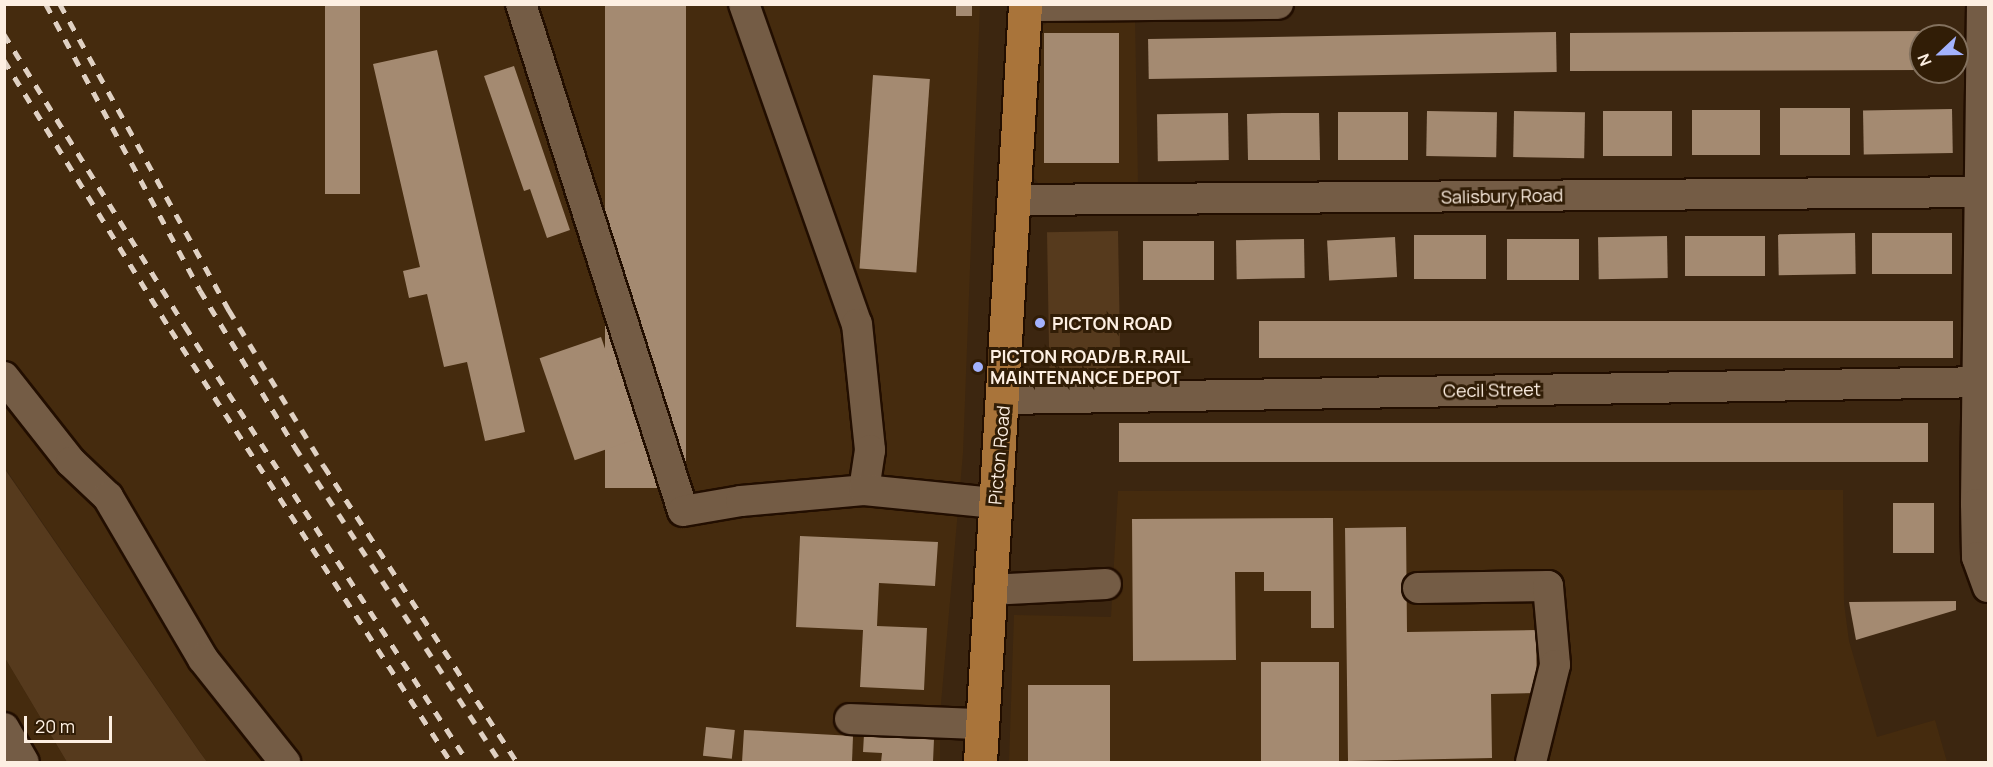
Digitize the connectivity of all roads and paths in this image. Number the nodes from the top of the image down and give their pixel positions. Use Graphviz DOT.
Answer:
graph roads {
  1 [pos="521,4"];
  2 [pos="744,4"];
  3 [pos="1278,4"];
  4 [pos="1982,4"];
  5 [pos="1025,5"];
  6 [pos="1985,192"];
  7 [pos="1016,200"];
  8 [pos="4,377"];
  9 [pos="1984,382"];
  10 [pos="1004,399"];
  11 [pos="864,490"];
  12 [pos="995,503"];
  13 [pos="1107,584"];
  14 [pos="1989,587"];
  15 [pos="1418,588"];
  16 [pos="989,590"];
  17 [pos="850,719"];
  18 [pos="982,724"];
  19 [pos="4,728"];
  20 [pos="24,762"];
  21 [pos="285,762"];
  22 [pos="980,762"];
  23 [pos="1531,762"];
  1 -- 11 [label="street"];
  2 -- 11 [label="street"];
  3 -- 5 [label="street"];
  4 -- 6 [label="street"];
  5 -- 7 [label="main road, Picton Road"];
  6 -- 7 [label="street, Salisbury Road"];
  6 -- 9 [label="street"];
  7 -- 10 [label="main road, Picton Road"];
  8 -- 21 [label="street"];
  9 -- 10 [label="street, Cecil Street"];
  9 -- 14 [label="street"];
  10 -- 12 [label="main road, Picton Road"];
  11 -- 12 [label="street"];
  12 -- 16 [label="main road, Picton Road"];
  13 -- 16 [label="street"];
  15 -- 23 [label="street"];
  16 -- 18 [label="main road, Picton Road"];
  17 -- 18 [label="street"];
  18 -- 22 [label="main road, Picton Road"];
  19 -- 20 [label="street"];
}
